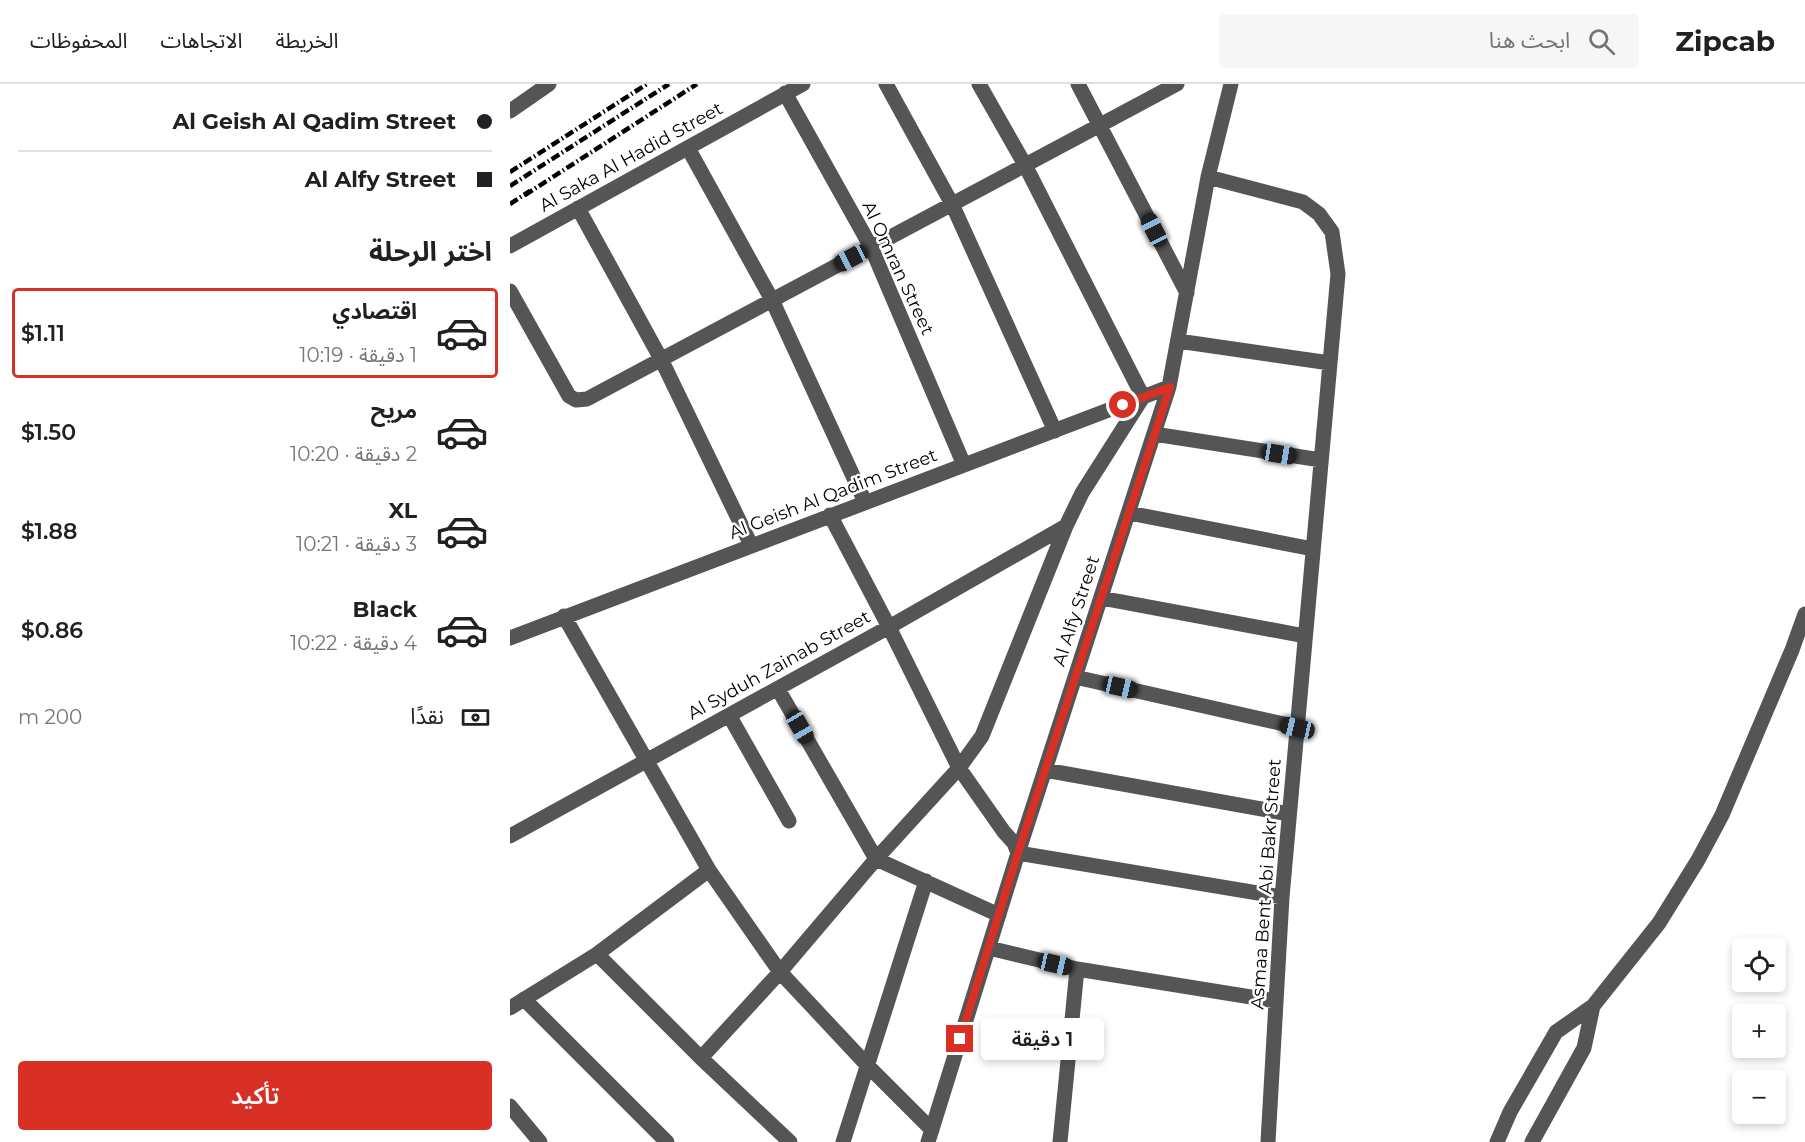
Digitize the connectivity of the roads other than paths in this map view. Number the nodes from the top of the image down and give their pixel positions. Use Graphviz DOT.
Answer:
graph roads {
  1 [pos="549,84"];
  2 [pos="803,84"];
  3 [pos="886,84"];
  4 [pos="979,84"];
  5 [pos="1078,84"];
  6 [pos="1231,84"];
  7 [pos="1171,85"];
  8 [pos="785,93"];
  9 [pos="510,111"];
  10 [pos="1100,124"];
  11 [pos="688,148"];
  12 [pos="1025,165"];
  13 [pos="1208,177"];
  14 [pos="952,204"];
  15 [pos="578,208"];
  16 [pos="510,246"];
  17 [pos="871,247"];
  18 [pos="510,291"];
  19 [pos="1187,293"];
  20 [pos="772,300"];
  21 [pos="1178,341"];
  22 [pos="661,359"];
  23 [pos="1330,363"];
  24 [pos="1170,387"];
  25 [pos="1143,398"];
  26 [pos="1055,431"];
  27 [pos="1154,434"];
  28 [pos="1321,460"];
  29 [pos="964,465"];
  30 [pos="865,502"];
  31 [pos="1129,513"];
  32 [pos="830,515"];
  33 [pos="1066,526"];
  34 [pos="751,546"];
  35 [pos="1313,549"];
  36 [pos="1101,598"];
  37 [pos="1805,614"];
  38 [pos="564,616"];
  39 [pos="889,627"];
  40 [pos="1305,636"];
  41 [pos="510,638"];
  42 [pos="1075,677"];
  43 [pos="778,689"];
  44 [pos="729,715"];
  45 [pos="1297,728"];
  46 [pos="647,760"];
  47 [pos="958,768"];
  48 [pos="1045,770"];
  49 [pos="1289,814"];
  50 [pos="789,821"];
  51 [pos="510,836"];
  52 [pos="1018,853"];
  53 [pos="876,859"];
  54 [pos="709,870"];
  55 [pos="926,881"];
  56 [pos="1282,897"];
  57 [pos="999,915"];
  58 [pos="988,948"];
  59 [pos="597,954"];
  60 [pos="1077,969"];
  61 [pos="780,972"];
  62 [pos="524,999"];
  63 [pos="1276,1001"];
  64 [pos="1593,1006"];
  65 [pos="510,1008"];
  66 [pos="701,1058"];
  67 [pos="868,1066"];
  68 [pos="510,1106"];
  69 [pos="930,1136"];
  70 [pos="540,1142"];
  71 [pos="667,1142"];
  72 [pos="789,1142"];
  73 [pos="843,1142"];
  74 [pos="1060,1142"];
  75 [pos="1268,1142"];
  76 [pos="1497,1142"];
  77 [pos="1532,1142"];
  1 -- 9 [label="street"];
  2 -- 8 [label="street, Al Saka Al Hadid Street"];
  3 -- 14 [label="street"];
  4 -- 12 [label="street"];
  5 -- 10 [label="street"];
  6 -- 13 [label="street, Al Alfy Street"];
  7 -- 10 [label="street"];
  8 -- 11 [label="street, Al Saka Al Hadid Street"];
  8 -- 17 [label="street, Al Omran Street"];
  10 -- 12 [label="street"];
  10 -- 19 [label="street"];
  11 -- 15 [label="street, Al Saka Al Hadid Street"];
  11 -- 20 [label="street"];
  12 -- 14 [label="street"];
  12 -- 25 [label="street"];
  13 -- 19 [label="street, Al Alfy Street"];
  13 -- 23 [label="street, Asmaa Bent Abi Bakr Street"];
  14 -- 17 [label="street"];
  14 -- 26 [label="street"];
  15 -- 16 [label="street, Al Saka Al Hadid Street"];
  15 -- 22 [label="street"];
  17 -- 20 [label="street"];
  17 -- 29 [label="street, Al Omran Street"];
  18 -- 22 [label="street"];
  19 -- 21 [label="street, Al Alfy Street"];
  20 -- 22 [label="street"];
  20 -- 30 [label="street"];
  21 -- 23 [label="street"];
  21 -- 24 [label="street, Al Alfy Street"];
  22 -- 34 [label="street"];
  23 -- 28 [label="street, Asmaa Bent Abi Bakr Street"];
  24 -- 25 [label="street, Al Geish Al Qadim Street"];
  24 -- 27 [label="street, Al Alfy Street"];
  25 -- 26 [label="street, Al Geish Al Qadim Street"];
  25 -- 33 [label="street"];
  26 -- 29 [label="street, Al Geish Al Qadim Street"];
  27 -- 28 [label="street"];
  27 -- 31 [label="street, Al Alfy Street"];
  28 -- 35 [label="street, Asmaa Bent Abi Bakr Street"];
  29 -- 30 [label="street, Al Geish Al Qadim Street"];
  30 -- 32 [label="street, Al Geish Al Qadim Street"];
  31 -- 35 [label="street"];
  31 -- 36 [label="street, Al Alfy Street"];
  32 -- 34 [label="street, Al Geish Al Qadim Street"];
  32 -- 39 [label="street"];
  33 -- 39 [label="street, Al Syduh Zainab Street"];
  33 -- 47 [label="street"];
  34 -- 38 [label="street, Al Geish Al Qadim Street"];
  35 -- 40 [label="street, Asmaa Bent Abi Bakr Street"];
  36 -- 40 [label="street"];
  36 -- 42 [label="street, Al Alfy Street"];
  37 -- 64 [label="street"];
  38 -- 41 [label="street, Al Geish Al Qadim Street"];
  38 -- 46 [label="street"];
  39 -- 43 [label="street, Al Syduh Zainab Street"];
  39 -- 47 [label="street"];
  40 -- 45 [label="street, Asmaa Bent Abi Bakr Street"];
  42 -- 45 [label="street"];
  42 -- 48 [label="street, Al Alfy Street"];
  43 -- 44 [label="street, Al Syduh Zainab Street"];
  43 -- 53 [label="street"];
  44 -- 46 [label="street, Al Syduh Zainab Street"];
  44 -- 50 [label="street"];
  45 -- 49 [label="street, Asmaa Bent Abi Bakr Street"];
  46 -- 51 [label="street, Al Syduh Zainab Street"];
  46 -- 54 [label="street"];
  47 -- 52 [label="street"];
  47 -- 53 [label="street"];
  48 -- 49 [label="street"];
  48 -- 52 [label="street, Al Alfy Street"];
  49 -- 56 [label="street, Asmaa Bent Abi Bakr Street"];
  52 -- 56 [label="street"];
  52 -- 57 [label="street, Al Alfy Street"];
  53 -- 55 [label="street"];
  53 -- 61 [label="street"];
  54 -- 59 [label="street"];
  54 -- 61 [label="street"];
  55 -- 57 [label="street"];
  55 -- 67 [label="street"];
  56 -- 63 [label="street, Asmaa Bent Abi Bakr Street"];
  57 -- 58 [label="street, Al Alfy Street"];
  58 -- 60 [label="street"];
  58 -- 69 [label="street, Al Alfy Street"];
  59 -- 62 [label="street"];
  59 -- 66 [label="street"];
  60 -- 63 [label="street"];
  60 -- 74 [label="street"];
  61 -- 66 [label="street"];
  61 -- 67 [label="street"];
  62 -- 65 [label="street"];
  62 -- 71 [label="street"];
  63 -- 75 [label="street, Asmaa Bent Abi Bakr Street"];
  64 -- 76 [label="street"];
  64 -- 77 [label="street"];
  66 -- 72 [label="street"];
  67 -- 69 [label="street"];
  67 -- 73 [label="street"];
  68 -- 70 [label="street"];
}
